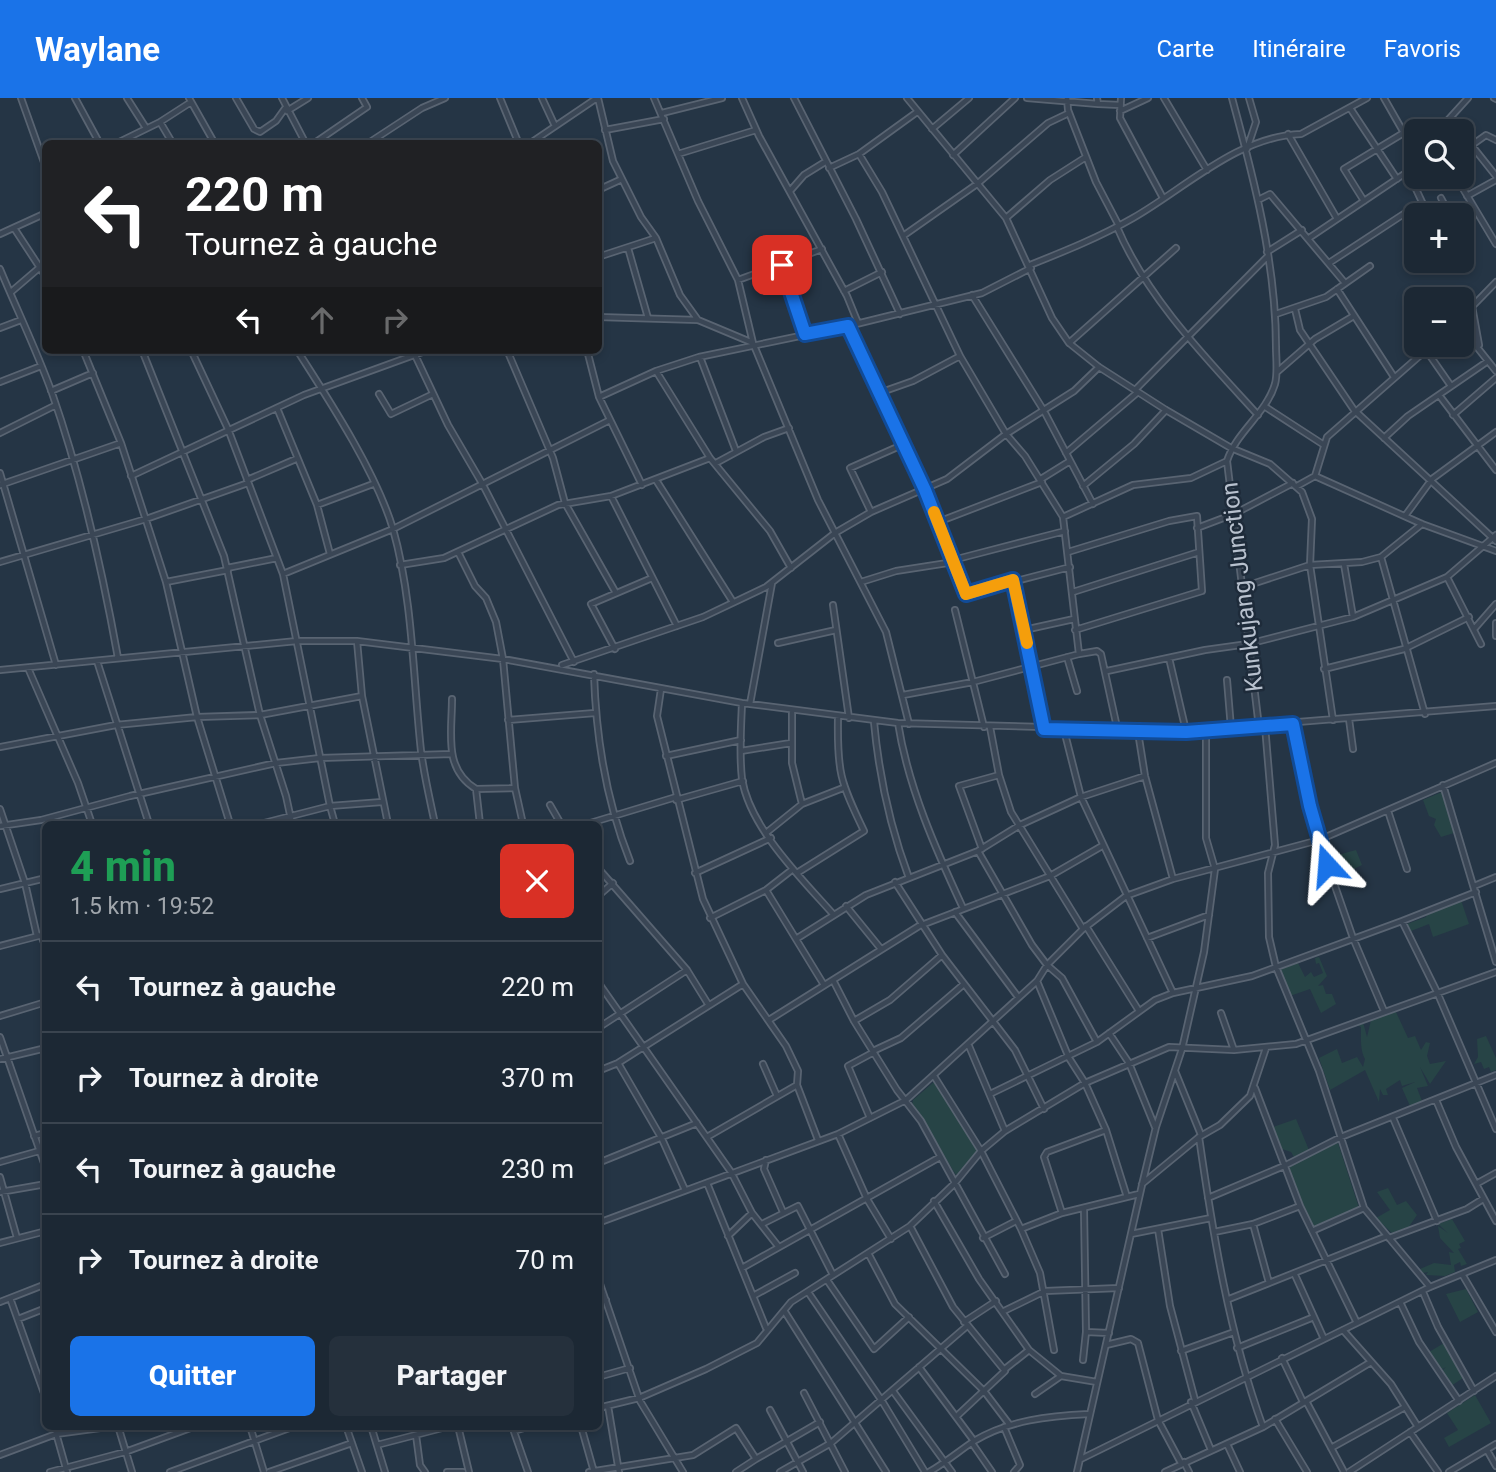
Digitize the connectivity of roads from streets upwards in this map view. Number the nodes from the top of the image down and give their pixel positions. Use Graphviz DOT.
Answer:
graph roads {
  1 [pos="20,98"];
  2 [pos="75,98"];
  3 [pos="127,98"];
  4 [pos="236,98"];
  5 [pos="282,98"];
  6 [pos="308,98"];
  7 [pos="362,98"];
  8 [pos="445,98"];
  9 [pos="500,98"];
  10 [pos="542,98"];
  11 [pos="597,98"];
  12 [pos="654,98"];
  13 [pos="722,98"];
  14 [pos="742,98"];
  15 [pos="794,98"];
  16 [pos="907,98"];
  17 [pos="969,98"];
  18 [pos="1015,98"];
  19 [pos="1027,98"];
  20 [pos="1121,98"];
  21 [pos="1148,98"];
  22 [pos="1164,98"];
  23 [pos="1232,98"];
  24 [pos="1250,98"];
  25 [pos="1367,98"];
  26 [pos="1384,98"];
  27 [pos="1468,98"];
  28 [pos="190,100"];
  29 [pos="705,100"];
  30 [pos="1043,100"];
  31 [pos="1067,100"];
  32 [pos="1098,101"];
  33 [pos="1120,108"];
  34 [pos="1350,108"];
  35 [pos="286,109"];
  36 [pos="1068,112"];
  37 [pos="662,113"];
  38 [pos="916,113"];
  39 [pos="664,119"];
  40 [pos="1450,119"];
  41 [pos="160,122"];
  42 [pos="555,126"];
  43 [pos="146,128"];
  44 [pos="932,129"];
  45 [pos="605,130"];
  46 [pos="756,130"];
  47 [pos="1404,133"];
  48 [pos="1288,134"];
  49 [pos="1301,134"];
  50 [pos="98,140"];
  51 [pos="123,140"];
  52 [pos="171,140"];
  53 [pos="212,140"];
  54 [pos="304,140"];
  55 [pos="319,140"];
  56 [pos="373,140"];
  57 [pos="517,140"];
  58 [pos="535,140"];
  59 [pos="1496,140"];
  60 [pos="1293,142"];
  61 [pos="1474,144"];
  62 [pos="1474,148"];
  63 [pos="1376,149"];
  64 [pos="1246,150"];
  65 [pos="678,154"];
  66 [pos="859,154"];
  67 [pos="953,155"];
  68 [pos="42,157"];
  69 [pos="1086,157"];
  70 [pos="825,162"];
  71 [pos="829,168"];
  72 [pos="1207,170"];
  73 [pos="1404,175"];
  74 [pos="1496,178"];
  75 [pos="622,179"];
  76 [pos="1397,179"];
  77 [pos="977,184"];
  78 [pos="602,188"];
  79 [pos="1416,189"];
  80 [pos="1463,189"];
  81 [pos="790,191"];
  82 [pos="1467,196"];
  83 [pos="1163,198"];
  84 [pos="1441,198"];
  85 [pos="1258,200"];
  86 [pos="1364,201"];
  87 [pos="1422,202"];
  88 [pos="1444,203"];
  89 [pos="1471,203"];
  90 [pos="1474,207"];
  91 [pos="42,215"];
  92 [pos="1336,217"];
  93 [pos="1006,218"];
  94 [pos="1118,226"];
  95 [pos="13,228"];
  96 [pos="1302,230"];
  97 [pos="0,234"];
  98 [pos="903,236"];
  99 [pos="656,238"];
  100 [pos="1309,238"];
  101 [pos="1496,244"];
  102 [pos="628,248"];
  103 [pos="1176,248"];
  104 [pos="822,249"];
  105 [pos="1267,254"];
  106 [pos="602,256"];
  107 [pos="1329,263"];
  108 [pos="782,265"];
  109 [pos="1370,266"];
  110 [pos="1030,267"];
  111 [pos="39,268"];
  112 [pos="1,272"];
  113 [pos="42,272"];
  114 [pos="882,272"];
  115 [pos="1145,275"];
  116 [pos="738,281"];
  117 [pos="1496,282"];
  118 [pos="1345,284"];
  119 [pos="1337,289"];
  120 [pos="844,291"];
  121 [pos="11,292"];
  122 [pos="972,295"];
  123 [pos="935,304"];
  124 [pos="1474,304"];
  125 [pos="1295,309"];
  126 [pos="900,314"];
  127 [pos="1276,314"];
  128 [pos="602,317"];
  129 [pos="1352,317"];
  130 [pos="1474,317"];
  131 [pos="648,318"];
  132 [pos="21,320"];
  133 [pos="698,320"];
  134 [pos="858,324"];
  135 [pos="848,326"];
  136 [pos="0,328"];
  137 [pos="805,334"];
  138 [pos="1186,336"];
  139 [pos="1474,341"];
  140 [pos="1069,343"];
  141 [pos="1310,343"];
  142 [pos="753,344"];
  143 [pos="1479,346"];
  144 [pos="85,354"];
  145 [pos="143,354"];
  146 [pos="193,354"];
  147 [pos="300,354"];
  148 [pos="509,354"];
  149 [pos="588,354"];
  150 [pos="415,355"];
  151 [pos="960,356"];
  152 [pos="699,357"];
  153 [pos="1418,357"];
  154 [pos="1431,357"];
  155 [pos="1492,363"];
  156 [pos="41,366"];
  157 [pos="1098,367"];
  158 [pos="656,371"];
  159 [pos="1496,371"];
  160 [pos="93,373"];
  161 [pos="1276,373"];
  162 [pos="1394,377"];
  163 [pos="1496,378"];
  164 [pos="0,382"];
  165 [pos="1451,386"];
  166 [pos="321,388"];
  167 [pos="51,391"];
  168 [pos="1137,391"];
  169 [pos="879,393"];
  170 [pos="379,394"];
  171 [pos="433,394"];
  172 [pos="1439,394"];
  173 [pos="599,397"];
  174 [pos="56,405"];
  175 [pos="1264,406"];
  176 [pos="277,408"];
  177 [pos="1166,410"];
  178 [pos="1354,410"];
  179 [pos="1044,411"];
  180 [pos="1258,415"];
  181 [pos="1453,415"];
  182 [pos="610,420"];
  183 [pos="789,428"];
  184 [pos="228,429"];
  185 [pos="1496,432"];
  186 [pos="0,433"];
  187 [pos="1006,434"];
  188 [pos="1384,438"];
  189 [pos="121,443"];
  190 [pos="902,445"];
  191 [pos="1324,445"];
  192 [pos="1477,446"];
  193 [pos="1231,448"];
  194 [pos="549,449"];
  195 [pos="183,450"];
  196 [pos="736,451"];
  197 [pos="1066,453"];
  198 [pos="710,458"];
  199 [pos="73,459"];
  200 [pos="296,459"];
  201 [pos="1070,461"];
  202 [pos="1227,461"];
  203 [pos="716,463"];
  204 [pos="1496,470"];
  205 [pos="0,473"];
  206 [pos="131,476"];
  207 [pos="1315,476"];
  208 [pos="1432,479"];
  209 [pos="656,480"];
  210 [pos="1041,480"];
  211 [pos="248,482"];
  212 [pos="2,484"];
  213 [pos="373,484"];
  214 [pos="483,485"];
  215 [pos="642,485"];
  216 [pos="1295,485"];
  217 [pos="1083,486"];
  218 [pos="925,490"];
  219 [pos="611,496"];
  220 [pos="204,498"];
  221 [pos="565,503"];
  222 [pos="1093,504"];
  223 [pos="317,505"];
  224 [pos="871,512"];
  225 [pos="1234,514"];
  226 [pos="1405,516"];
  227 [pos="1063,517"];
  228 [pos="146,519"];
  229 [pos="938,522"];
  230 [pos="1422,524"];
  231 [pos="1197,528"];
  232 [pos="393,529"];
  233 [pos="505,529"];
  234 [pos="1065,531"];
  235 [pos="835,533"];
  236 [pos="92,534"];
  237 [pos="1495,538"];
  238 [pos="1482,546"];
  239 [pos="1496,551"];
  240 [pos="458,552"];
  241 [pos="1068,552"];
  242 [pos="1199,552"];
  243 [pos="330,554"];
  244 [pos="25,556"];
  245 [pos="1381,557"];
  246 [pos="277,558"];
  247 [pos="954,561"];
  248 [pos="0,562"];
  249 [pos="1344,564"];
  250 [pos="400,565"];
  251 [pos="1310,565"];
  252 [pos="1070,567"];
  253 [pos="791,568"];
  254 [pos="228,569"];
  255 [pos="283,574"];
  256 [pos="1447,577"];
  257 [pos="652,578"];
  258 [pos="1013,580"];
  259 [pos="166,582"];
  260 [pos="772,582"];
  261 [pos="861,582"];
  262 [pos="1242,587"];
  263 [pos="1073,592"];
  264 [pos="616,593"];
  265 [pos="733,602"];
  266 [pos="1392,602"];
  267 [pos="1496,604"];
  268 [pos="833,605"];
  269 [pos="955,610"];
  270 [pos="1353,617"];
  271 [pos="1469,617"];
  272 [pos="1074,619"];
  273 [pos="1496,623"];
  274 [pos="677,626"];
  275 [pos="1318,628"];
  276 [pos="1475,628"];
  277 [pos="836,630"];
  278 [pos="1024,630"];
  279 [pos="1075,630"];
  280 [pos="1496,636"];
  281 [pos="297,641"];
  282 [pos="357,641"];
  283 [pos="778,643"];
  284 [pos="1248,644"];
  285 [pos="1481,644"];
  286 [pos="243,647"];
  287 [pos="412,647"];
  288 [pos="615,649"];
  289 [pos="1404,649"];
  290 [pos="183,652"];
  291 [pos="1079,654"];
  292 [pos="1067,657"];
  293 [pos="1169,658"];
  294 [pos="118,659"];
  295 [pos="503,659"];
  296 [pos="97,661"];
  297 [pos="575,662"];
  298 [pos="56,665"];
  299 [pos="557,666"];
  300 [pos="27,668"];
  301 [pos="1032,668"];
  302 [pos="1324,669"];
  303 [pos="0,670"];
  304 [pos="1107,671"];
  305 [pos="594,674"];
  306 [pos="1227,680"];
  307 [pos="973,682"];
  308 [pos="661,689"];
  309 [pos="1077,691"];
  310 [pos="902,695"];
  311 [pos="362,696"];
  312 [pos="452,699"];
  313 [pos="742,703"];
  314 [pos="750,704"];
  315 [pos="1496,706"];
  316 [pos="312,707"];
  317 [pos="792,710"];
  318 [pos="595,713"];
  319 [pos="1425,714"];
  320 [pos="260,715"];
  321 [pos="197,717"];
  322 [pos="838,717"];
  323 [pos="849,718"];
  324 [pos="1349,719"];
  325 [pos="508,720"];
  326 [pos="1333,720"];
  327 [pos="874,722"];
  328 [pos="898,723"];
  329 [pos="909,724"];
  330 [pos="1293,724"];
  331 [pos="116,725"];
  332 [pos="1262,726"];
  333 [pos="987,727"];
  334 [pos="1044,729"];
  335 [pos="1231,729"];
  336 [pos="1064,730"];
  337 [pos="1206,730"];
  338 [pos="1118,732"];
  339 [pos="1138,732"];
  340 [pos="1186,732"];
  341 [pos="57,735"];
  342 [pos="741,740"];
  343 [pos="791,743"];
  344 [pos="0,747"];
  345 [pos="1353,749"];
  346 [pos="741,751"];
  347 [pos="421,754"];
  348 [pos="452,754"];
  349 [pos="666,756"];
  350 [pos="373,757"];
  351 [pos="320,758"];
  352 [pos="276,763"];
  353 [pos="1496,763"];
  354 [pos="999,775"];
  355 [pos="217,776"];
  356 [pos="1145,776"];
  357 [pos="743,781"];
  358 [pos="1443,785"];
  359 [pos="514,788"];
  360 [pos="843,788"];
  361 [pos="476,789"];
  362 [pos="138,795"];
  363 [pos="1081,797"];
  364 [pos="676,798"];
  365 [pos="382,802"];
  366 [pos="802,804"];
  367 [pos="550,805"];
  368 [pos="330,806"];
  369 [pos="86,808"];
  370 [pos="0,809"];
  371 [pos="1388,811"];
  372 [pos="612,816"];
  373 [pos="290,817"];
  374 [pos="91,821"];
  375 [pos="148,821"];
  376 [pos="229,821"];
  377 [pos="273,821"];
  378 [pos="291,821"];
  379 [pos="334,821"];
  380 [pos="387,821"];
  381 [pos="434,821"];
  382 [pos="480,821"];
  383 [pos="522,821"];
  384 [pos="559,821"];
  385 [pos="596,821"];
  386 [pos="1020,825"];
  387 [pos="3,826"];
  388 [pos="766,833"];
  389 [pos="771,838"];
  390 [pos="1319,840"];
  391 [pos="1102,846"];
  392 [pos="980,850"];
  393 [pos="1273,851"];
  394 [pos="629,861"];
  395 [pos="943,866"];
  396 [pos="1216,869"];
  397 [pos="1406,869"];
  398 [pos="795,871"];
  399 [pos="602,872"];
  400 [pos="695,873"];
  401 [pos="1051,876"];
  402 [pos="1496,877"];
  403 [pos="909,878"];
  404 [pos="42,879"];
  405 [pos="1173,879"];
  406 [pos="25,883"];
  407 [pos="612,883"];
  408 [pos="895,883"];
  409 [pos="1475,888"];
  410 [pos="0,889"];
  411 [pos="766,890"];
  412 [pos="602,892"];
  413 [pos="1002,895"];
  414 [pos="1125,896"];
  415 [pos="846,906"];
  416 [pos="963,908"];
  417 [pos="955,912"];
  418 [pos="833,914"];
  419 [pos="1209,915"];
  420 [pos="710,918"];
  421 [pos="1402,921"];
  422 [pos="921,925"];
  423 [pos="1084,928"];
  424 [pos="41,935"];
  425 [pos="1147,938"];
  426 [pos="1353,938"];
  427 [pos="796,939"];
  428 [pos="0,946"];
  429 [pos="881,949"];
  430 [pos="942,955"];
  431 [pos="1496,962"];
  432 [pos="1047,965"];
  433 [pos="1276,967"];
  434 [pos="687,970"];
  435 [pos="1496,972"];
  436 [pos="833,980"];
  437 [pos="1037,981"];
  438 [pos="743,984"];
  439 [pos="964,984"];
  440 [pos="824,985"];
  441 [pos="602,988"];
  442 [pos="1196,989"];
  443 [pos="1437,992"];
  444 [pos="1173,993"];
  445 [pos="1018,997"];
  446 [pos="42,1003"];
  447 [pos="708,1004"];
  448 [pos="1139,1011"];
  449 [pos="1384,1011"];
  450 [pos="1221,1013"];
  451 [pos="620,1015"];
  452 [pos="0,1016"];
  453 [pos="993,1020"];
  454 [pos="769,1021"];
  455 [pos="854,1021"];
  456 [pos="602,1026"];
  457 [pos="1109,1033"];
  458 [pos="0,1037"];
  459 [pos="1306,1040"];
  460 [pos="1097,1042"];
  461 [pos="969,1046"];
  462 [pos="641,1048"];
  463 [pos="1266,1048"];
  464 [pos="42,1049"];
  465 [pos="1182,1049"];
  466 [pos="873,1051"];
  467 [pos="1234,1051"];
  468 [pos="6,1057"];
  469 [pos="1069,1058"];
  470 [pos="0,1059"];
  471 [pos="618,1063"];
  472 [pos="1129,1063"];
  473 [pos="763,1064"];
  474 [pos="602,1070"];
  475 [pos="1175,1070"];
  476 [pos="1496,1075"];
  477 [pos="934,1076"];
  478 [pos="1029,1077"];
  479 [pos="1085,1083"];
  480 [pos="1476,1083"];
  481 [pos="797,1086"];
  482 [pos="1255,1088"];
  483 [pos="990,1094"];
  484 [pos="777,1096"];
  485 [pos="905,1100"];
  486 [pos="1436,1100"];
  487 [pos="1044,1109"];
  488 [pos="870,1118"];
  489 [pos="1392,1118"];
  490 [pos="697,1123"];
  491 [pos="1156,1127"];
  492 [pos="1496,1129"];
  493 [pos="1106,1130"];
  494 [pos="1005,1132"];
  495 [pos="42,1134"];
  496 [pos="838,1134"];
  497 [pos="34,1136"];
  498 [pos="1200,1136"];
  499 [pos="707,1137"];
  500 [pos="1341,1137"];
  501 [pos="662,1139"];
  502 [pos="818,1140"];
  503 [pos="39,1151"];
  504 [pos="981,1151"];
  505 [pos="940,1157"];
  506 [pos="42,1159"];
  507 [pos="766,1159"];
  508 [pos="602,1162"];
  509 [pos="0,1163"];
  510 [pos="1284,1166"];
  511 [pos="731,1172"];
  512 [pos="1496,1173"];
  513 [pos="0,1177"];
  514 [pos="707,1183"];
  515 [pos="954,1184"];
  516 [pos="1476,1184"];
  517 [pos="42,1185"];
  518 [pos="1142,1185"];
  519 [pos="685,1190"];
  520 [pos="3,1191"];
  521 [pos="1139,1194"];
  522 [pos="1127,1197"];
  523 [pos="1208,1198"];
  524 [pos="867,1199"];
  525 [pos="1483,1199"];
  526 [pos="934,1201"];
  527 [pos="1300,1206"];
  528 [pos="1364,1208"];
  529 [pos="1084,1209"];
  530 [pos="782,1212"];
  531 [pos="752,1213"];
  532 [pos="1062,1213"];
  533 [pos="1211,1218"];
  534 [pos="602,1221"];
  535 [pos="1016,1221"];
  536 [pos="1437,1221"];
  537 [pos="1496,1222"];
  538 [pos="762,1224"];
  539 [pos="1252,1224"];
  540 [pos="910,1226"];
  541 [pos="1021,1229"];
  542 [pos="1158,1229"];
  543 [pos="808,1230"];
  544 [pos="1312,1231"];
  545 [pos="42,1232"];
  546 [pos="1214,1232"];
  547 [pos="1131,1234"];
  548 [pos="728,1236"];
  549 [pos="1388,1237"];
  550 [pos="17,1238"];
  551 [pos="983,1238"];
  552 [pos="891,1239"];
  553 [pos="0,1243"];
  554 [pos="778,1246"];
  555 [pos="867,1253"];
  556 [pos="1496,1260"];
  557 [pos="1329,1262"];
  558 [pos="742,1268"];
  559 [pos="795,1273"];
  560 [pos="1005,1274"];
  561 [pos="1462,1274"];
  562 [pos="833,1275"];
  563 [pos="1294,1275"];
  564 [pos="827,1280"];
  565 [pos="1269,1283"];
  566 [pos="42,1286"];
  567 [pos="1084,1287"];
  568 [pos="1430,1287"];
  569 [pos="1119,1288"];
  570 [pos="602,1289"];
  571 [pos="1045,1291"];
  572 [pos="808,1292"];
  573 [pos="1423,1292"];
  574 [pos="753,1296"];
  575 [pos="10,1298"];
  576 [pos="1228,1299"];
  577 [pos="606,1300"];
  578 [pos="0,1301"];
  579 [pos="996,1301"];
  580 [pos="602,1302"];
  581 [pos="1400,1302"];
  582 [pos="42,1310"];
  583 [pos="1004,1311"];
  584 [pos="785,1312"];
  585 [pos="909,1317"];
  586 [pos="1314,1317"];
  587 [pos="18,1319"];
  588 [pos="1357,1323"];
  589 [pos="966,1324"];
  590 [pos="766,1329"];
  591 [pos="1343,1330"];
  592 [pos="1086,1332"];
  593 [pos="1234,1332"];
  594 [pos="1496,1332"];
  595 [pos="1109,1333"];
  596 [pos="1324,1339"];
  597 [pos="1106,1345"];
  598 [pos="941,1348"];
  599 [pos="1237,1348"];
  600 [pos="1029,1350"];
  601 [pos="1054,1350"];
  602 [pos="1181,1351"];
  603 [pos="1282,1358"];
  604 [pos="1083,1360"];
  605 [pos="1371,1362"];
  606 [pos="919,1367"];
  607 [pos="630,1368"];
  608 [pos="1004,1369"];
  609 [pos="602,1376"];
  610 [pos="1061,1376"];
  611 [pos="1244,1376"];
  612 [pos="1496,1377"];
  613 [pos="1097,1382"];
  614 [pos="42,1388"];
  615 [pos="893,1391"];
  616 [pos="984,1391"];
  617 [pos="1474,1391"];
  618 [pos="804,1393"];
  619 [pos="1035,1394"];
  620 [pos="639,1398"];
  621 [pos="882,1401"];
  622 [pos="1193,1401"];
  623 [pos="1305,1401"];
  624 [pos="1459,1401"];
  625 [pos="608,1406"];
  626 [pos="1405,1407"];
  627 [pos="602,1408"];
  628 [pos="770,1409"];
  629 [pos="958,1415"];
  630 [pos="1089,1415"];
  631 [pos="1275,1419"];
  632 [pos="1158,1420"];
  633 [pos="820,1422"];
  634 [pos="858,1422"];
  635 [pos="1007,1426"];
  636 [pos="1262,1427"];
  637 [pos="1418,1427"];
  638 [pos="55,1430"];
  639 [pos="86,1430"];
  640 [pos="118,1430"];
  641 [pos="185,1430"];
  642 [pos="251,1430"];
  643 [pos="284,1430"];
  644 [pos="347,1430"];
  645 [pos="372,1430"];
  646 [pos="435,1430"];
  647 [pos="459,1430"];
  648 [pos="513,1430"];
  649 [pos="582,1430"];
  650 [pos="1410,1432"];
  651 [pos="56,1434"];
  652 [pos="416,1435"];
  653 [pos="255,1440"];
  654 [pos="787,1441"];
  655 [pos="973,1442"];
  656 [pos="352,1443"];
  657 [pos="831,1443"];
  658 [pos="1227,1444"];
  659 [pos="1496,1444"];
  660 [pos="377,1445"];
  661 [pos="1331,1448"];
  662 [pos="1487,1450"];
  663 [pos="1211,1451"];
  664 [pos="125,1452"];
  665 [pos="0,1455"];
  666 [pos="673,1456"];
  667 [pos="1080,1459"];
  668 [pos="756,1460"];
  669 [pos="946,1462"];
  670 [pos="1182,1462"];
  671 [pos="798,1463"];
  672 [pos="1496,1466"];
  673 [pos="66,1469"];
  674 [pos="618,1469"];
  675 [pos="50,1472"];
  676 [pos="132,1472"];
  677 [pos="170,1472"];
  678 [pos="266,1472"];
  679 [pos="362,1472"];
  680 [pos="385,1472"];
  681 [pos="425,1472"];
  682 [pos="447,1472"];
  683 [pos="463,1472"];
  684 [pos="470,1472"];
  685 [pos="528,1472"];
  686 [pos="592,1472"];
  687 [pos="683,1472"];
  688 [pos="736,1472"];
  689 [pos="780,1472"];
  690 [pos="803,1472"];
  691 [pos="845,1472"];
  692 [pos="886,1472"];
  693 [pos="927,1472"];
  694 [pos="952,1472"];
  695 [pos="992,1472"];
  696 [pos="1014,1472"];
  697 [pos="1077,1472"];
  698 [pos="1166,1472"];
  699 [pos="1189,1472"];
  700 [pos="1240,1472"];
  701 [pos="1307,1472"];
  702 [pos="1347,1472"];
  703 [pos="1438,1472"];
  704 [pos="1449,1472"];
  1 -- 68 [label="street"];
  2 -- 50 [label="street"];
  3 -- 43 [label="street"];
  4 -- 35 [label="street"];
  5 -- 35 [label="street"];
  6 -- 35 [label="street"];
  7 -- 55 [label="street"];
  8 -- 56 [label="street"];
  9 -- 57 [label="street"];
  10 -- 42 [label="street"];
  11 -- 42 [label="street"];
  11 -- 45 [label="street"];
  12 -- 37 [label="street"];
  13 -- 29 [label="street"];
  14 -- 46 [label="street"];
  15 -- 70 [label="street"];
  16 -- 38 [label="street"];
  17 -- 44 [label="street"];
  18 -- 67 [label="street"];
  19 -- 30 [label="street"];
  20 -- 33 [label="street"];
  21 -- 33 [label="street"];
  22 -- 72 [label="street"];
  23 -- 64 [label="street"];
  24 -- 64 [label="street"];
  25 -- 34 [label="street"];
  26 -- 47 [label="street"];
  27 -- 40 [label="street"];
  28 -- 41 [label="street"];
  28 -- 53 [label="street"];
  29 -- 37 [label="street"];
  30 -- 31 [label="street"];
  30 -- 36 [label="street"];
  31 -- 32 [label="street"];
  31 -- 36 [label="street"];
  32 -- 33 [label="street"];
  33 -- 83 [label="street"];
  34 -- 49 [label="street"];
  34 -- 63 [label="street"];
  35 -- 54 [label="street"];
  36 -- 69 [label="street"];
  36 -- 77 [label="street"];
  37 -- 39 [label="street"];
  38 -- 44 [label="street"];
  38 -- 66 [label="street"];
  39 -- 45 [label="street"];
  39 -- 65 [label="street"];
  41 -- 43 [label="street"];
  41 -- 52 [label="street"];
  42 -- 58 [label="street"];
  43 -- 51 [label="street"];
  44 -- 67 [label="street"];
  45 -- 75 [label="street"];
  46 -- 65 [label="street"];
  46 -- 81 [label="street"];
  47 -- 63 [label="street"];
  48 -- 49 [label="street"];
  48 -- 60 [label="street"];
  48 -- 64 [label="street"];
  49 -- 60 [label="street"];
  59 -- 61 [label="street"];
  60 -- 92 [label="street"];
  62 -- 74 [label="street"];
  63 -- 76 [label="street"];
  63 -- 86 [label="street"];
  64 -- 72 [label="street"];
  64 -- 85 [label="street"];
  65 -- 116 [label="street"];
  66 -- 71 [label="street"];
  66 -- 98 [label="street"];
  67 -- 77 [label="street"];
  69 -- 93 [label="street"];
  69 -- 94 [label="street"];
  70 -- 71 [label="street"];
  70 -- 81 [label="street"];
  71 -- 114 [label="street"];
  72 -- 83 [label="street"];
  73 -- 76 [label="street"];
  74 -- 82 [label="street"];
  75 -- 78 [label="street"];
  75 -- 99 [label="street"];
  76 -- 86 [label="street"];
  77 -- 93 [label="street"];
  77 -- 98 [label="street"];
  79 -- 87 [label="street"];
  80 -- 82 [label="street"];
  81 -- 104 [label="street"];
  82 -- 89 [label="street"];
  83 -- 94 [label="street"];
  84 -- 88 [label="street"];
  85 -- 96 [label="street"];
  85 -- 105 [label="street"];
  86 -- 92 [label="street"];
  87 -- 107 [label="street"];
  90 -- 101 [label="street"];
  91 -- 95 [label="street"];
  92 -- 100 [label="street"];
  93 -- 110 [label="street"];
  94 -- 110 [label="street"];
  94 -- 115 [label="street"];
  95 -- 97 [label="street"];
  95 -- 111 [label="street"];
  96 -- 100 [label="street"];
  96 -- 105 [label="street"];
  98 -- 123 [label="street"];
  99 -- 102 [label="street"];
  99 -- 133 [label="street"];
  100 -- 107 [label="street"];
  102 -- 106 [label="street"];
  102 -- 131 [label="street"];
  103 -- 115 [label="street"];
  104 -- 108 [label="street"];
  104 -- 120 [label="street"];
  105 -- 127 [label="street"];
  105 -- 138 [label="street"];
  107 -- 118 [label="street"];
  108 -- 116 [label="street"];
  108 -- 137 [label="street"];
  109 -- 118 [label="street"];
  110 -- 122 [label="street"];
  110 -- 140 [label="street"];
  111 -- 113 [label="street"];
  111 -- 121 [label="street"];
  112 -- 121 [label="street"];
  114 -- 120 [label="street"];
  114 -- 126 [label="street"];
  115 -- 138 [label="street"];
  115 -- 140 [label="street"];
  116 -- 142 [label="street"];
  117 -- 124 [label="street"];
  118 -- 119 [label="street"];
  119 -- 125 [label="street"];
  119 -- 129 [label="street"];
  120 -- 134 [label="street"];
  121 -- 132 [label="street"];
  122 -- 123 [label="street"];
  122 -- 179 [label="street"];
  123 -- 126 [label="street"];
  123 -- 151 [label="street"];
  125 -- 127 [label="street"];
  125 -- 141 [label="street"];
  126 -- 134 [label="street"];
  127 -- 161 [label="street"];
  128 -- 131 [label="street"];
  129 -- 141 [label="street"];
  129 -- 162 [label="street"];
  130 -- 143 [label="street"];
  131 -- 133 [label="street"];
  132 -- 136 [label="street"];
  132 -- 156 [label="street"];
  133 -- 142 [label="street"];
  134 -- 135 [label="street"];
  135 -- 137 [label="street"];
  135 -- 169 [label="street"];
  137 -- 142 [label="street"];
  138 -- 168 [label="street"];
  138 -- 180 [label="street"];
  139 -- 143 [label="street"];
  140 -- 157 [label="street"];
  141 -- 161 [label="street"];
  141 -- 178 [label="street"];
  142 -- 152 [label="street"];
  142 -- 183 [label="street"];
  143 -- 155 [label="street"];
  144 -- 160 [label="street"];
  145 -- 195 [label="street"];
  146 -- 184 [label="street"];
  147 -- 166 [label="street"];
  148 -- 194 [label="street"];
  149 -- 173 [label="street"];
  150 -- 166 [label="street"];
  150 -- 171 [label="street"];
  151 -- 169 [label="street"];
  151 -- 187 [label="street"];
  152 -- 158 [label="street"];
  152 -- 196 [label="street"];
  153 -- 162 [label="street"];
  154 -- 165 [label="street"];
  155 -- 159 [label="street"];
  155 -- 165 [label="street"];
  156 -- 164 [label="street"];
  156 -- 167 [label="street"];
  157 -- 168 [label="street"];
  157 -- 179 [label="street"];
  158 -- 173 [label="street"];
  158 -- 198 [label="street"];
  160 -- 167 [label="street"];
  160 -- 189 [label="street"];
  161 -- 175 [label="street"];
  162 -- 178 [label="street"];
  163 -- 181 [label="street"];
  165 -- 172 [label="street"];
  166 -- 176 [label="street"];
  166 -- 213 [label="street"];
  167 -- 174 [label="street"];
  168 -- 177 [label="street"];
  168 -- 197 [label="street"];
  169 -- 190 [label="street"];
  170 -- 171 [label="street"];
  171 -- 214 [label="street"];
  172 -- 181 [label="street"];
  172 -- 188 [label="street"];
  173 -- 182 [label="street"];
  174 -- 186 [label="street"];
  174 -- 199 [label="street"];
  175 -- 180 [label="street"];
  175 -- 191 [label="street"];
  176 -- 184 [label="street"];
  176 -- 200 [label="street"];
  177 -- 193 [label="street"];
  177 -- 217 [label="street"];
  178 -- 188 [label="street"];
  178 -- 191 [label="street"];
  179 -- 187 [label="street"];
  179 -- 197 [label="street"];
  180 -- 193 [label="street"];
  181 -- 192 [label="street"];
  182 -- 194 [label="street"];
  182 -- 215 [label="street"];
  183 -- 196 [label="street"];
  183 -- 235 [label="street"];
  184 -- 195 [label="street"];
  184 -- 211 [label="street"];
  185 -- 192 [label="street"];
  187 -- 210 [label="street"];
  187 -- 218 [label="street"];
  188 -- 208 [label="street"];
  189 -- 199 [label="street"];
  189 -- 206 [label="street"];
  190 -- 218 [label="street"];
  190 -- 224 [label="street"];
  191 -- 207 [label="street"];
  192 -- 204 [label="street"];
  192 -- 208 [label="street"];
  193 -- 202 [label="street, Kunkujang Junction"];
  193 -- 216 [label="street"];
  194 -- 214 [label="street"];
  194 -- 221 [label="street"];
  195 -- 206 [label="street"];
  195 -- 220 [label="street"];
  196 -- 203 [label="street"];
  197 -- 201 [label="street"];
  198 -- 203 [label="street"];
  198 -- 209 [label="street"];
  199 -- 212 [label="street"];
  199 -- 236 [label="street"];
  200 -- 211 [label="street"];
  200 -- 223 [label="street"];
  201 -- 210 [label="street"];
  201 -- 217 [label="street"];
  202 -- 222 [label="street"];
  202 -- 225 [label="street, Kunkujang Junction"];
  203 -- 253 [label="street"];
  205 -- 212 [label="street"];
  206 -- 228 [label="street"];
  207 -- 216 [label="street"];
  207 -- 226 [label="street"];
  208 -- 226 [label="street"];
  208 -- 237 [label="street"];
  209 -- 215 [label="street"];
  209 -- 265 [label="street"];
  210 -- 227 [label="street"];
  210 -- 229 [label="street"];
  211 -- 220 [label="street"];
  211 -- 246 [label="street"];
  212 -- 244 [label="street"];
  213 -- 223 [label="street"];
  213 -- 232 [label="street"];
  214 -- 232 [label="street"];
  214 -- 233 [label="street"];
  215 -- 219 [label="street"];
  216 -- 225 [label="street"];
  216 -- 251 [label="street"];
  217 -- 222 [label="street"];
  218 -- 224 [label="street"];
  218 -- 229 [label="street"];
  219 -- 221 [label="street"];
  219 -- 257 [label="street"];
  220 -- 228 [label="street"];
  220 -- 254 [label="street"];
  221 -- 233 [label="street"];
  221 -- 264 [label="street"];
  222 -- 227 [label="street"];
  223 -- 243 [label="street"];
  224 -- 235 [label="street"];
  225 -- 231 [label="street"];
  225 -- 262 [label="street, Kunkujang Junction"];
  226 -- 230 [label="street"];
  227 -- 234 [label="street"];
  228 -- 236 [label="street"];
  228 -- 259 [label="street"];
  229 -- 247 [label="street"];
  230 -- 238 [label="street"];
  230 -- 245 [label="street"];
  231 -- 241 [label="street"];
  231 -- 242 [label="street"];
  232 -- 243 [label="street"];
  232 -- 250 [label="street"];
  233 -- 240 [label="street"];
  233 -- 297 [label="street"];
  234 -- 241 [label="street"];
  234 -- 247 [label="street"];
  235 -- 253 [label="street"];
  235 -- 261 [label="street"];
  236 -- 244 [label="street"];
  236 -- 294 [label="street"];
  237 -- 238 [label="street"];
  238 -- 239 [label="street"];
  238 -- 256 [label="street"];
  240 -- 250 [label="street"];
  240 -- 295 [label="street"];
  241 -- 252 [label="street"];
  242 -- 263 [label="street"];
  242 -- 279 [label="street"];
  243 -- 255 [label="street"];
  244 -- 248 [label="street"];
  244 -- 298 [label="street"];
  245 -- 249 [label="street"];
  245 -- 266 [label="street"];
  246 -- 254 [label="street"];
  246 -- 255 [label="street"];
  247 -- 258 [label="street"];
  247 -- 261 [label="street"];
  249 -- 251 [label="street"];
  249 -- 270 [label="street"];
  250 -- 287 [label="street"];
  251 -- 262 [label="street"];
  251 -- 275 [label="street"];
  252 -- 258 [label="street"];
  252 -- 263 [label="street"];
  253 -- 260 [label="street"];
  254 -- 259 [label="street"];
  254 -- 286 [label="street"];
  255 -- 281 [label="street"];
  256 -- 266 [label="street"];
  256 -- 271 [label="street"];
  257 -- 264 [label="street"];
  257 -- 274 [label="street"];
  258 -- 278 [label="street"];
  259 -- 290 [label="street"];
  260 -- 265 [label="street"];
  260 -- 314 [label="street"];
  261 -- 310 [label="street"];
  262 -- 284 [label="street, Kunkujang Junction"];
  263 -- 272 [label="street"];
  264 -- 288 [label="street"];
  265 -- 274 [label="street"];
  266 -- 270 [label="street"];
  266 -- 289 [label="street"];
  267 -- 276 [label="street"];
  268 -- 277 [label="street"];
  269 -- 307 [label="street"];
  270 -- 275 [label="street"];
  271 -- 276 [label="street"];
  271 -- 289 [label="street"];
  272 -- 278 [label="street"];
  272 -- 279 [label="street"];
  273 -- 280 [label="street"];
  274 -- 288 [label="street"];
  275 -- 284 [label="street"];
  275 -- 302 [label="street"];
  276 -- 285 [label="street"];
  277 -- 283 [label="street"];
  277 -- 323 [label="street"];
  278 -- 301 [label="street"];
  279 -- 291 [label="street"];
  281 -- 282 [label="street"];
  281 -- 286 [label="street"];
  281 -- 316 [label="street"];
  282 -- 287 [label="street"];
  282 -- 311 [label="street"];
  284 -- 293 [label="street"];
  284 -- 332 [label="street, Kunkujang Junction"];
  286 -- 290 [label="street"];
  286 -- 320 [label="street"];
  287 -- 295 [label="street"];
  287 -- 347 [label="street"];
  288 -- 297 [label="street"];
  289 -- 302 [label="street"];
  289 -- 319 [label="street"];
  290 -- 294 [label="street"];
  290 -- 321 [label="street"];
  291 -- 292 [label="street"];
  291 -- 304 [label="street"];
  292 -- 301 [label="street"];
  292 -- 309 [label="street"];
  293 -- 304 [label="street"];
  293 -- 340 [label="street"];
  294 -- 296 [label="street"];
  295 -- 299 [label="street"];
  295 -- 325 [label="street"];
  296 -- 298 [label="street"];
  296 -- 331 [label="street"];
  297 -- 299 [label="street"];
  298 -- 300 [label="street"];
  299 -- 305 [label="street"];
  300 -- 303 [label="street"];
  300 -- 341 [label="street"];
  301 -- 307 [label="street"];
  301 -- 334 [label="street"];
  302 -- 326 [label="street"];
  304 -- 338 [label="street"];
  305 -- 308 [label="street"];
  305 -- 318 [label="street"];
  306 -- 335 [label="street"];
  307 -- 310 [label="street"];
  307 -- 333 [label="street"];
  308 -- 313 [label="street"];
  308 -- 349 [label="street"];
  310 -- 329 [label="street"];
  311 -- 316 [label="street"];
  311 -- 350 [label="street"];
  312 -- 348 [label="street"];
  313 -- 314 [label="street"];
  313 -- 342 [label="street"];
  314 -- 317 [label="street"];
  315 -- 319 [label="street"];
  316 -- 320 [label="street"];
  316 -- 351 [label="street"];
  317 -- 322 [label="street"];
  317 -- 343 [label="street"];
  318 -- 325 [label="street"];
  318 -- 372 [label="street"];
  319 -- 324 [label="street"];
  320 -- 321 [label="street"];
  320 -- 352 [label="street"];
  321 -- 331 [label="street"];
  321 -- 355 [label="street"];
  322 -- 323 [label="street"];
  322 -- 360 [label="street"];
  323 -- 327 [label="street"];
  324 -- 326 [label="street"];
  324 -- 345 [label="street"];
  325 -- 359 [label="street"];
  326 -- 330 [label="street"];
  327 -- 328 [label="street"];
  327 -- 403 [label="street"];
  328 -- 329 [label="street"];
  328 -- 395 [label="street"];
  329 -- 333 [label="street"];
  330 -- 332 [label="street"];
  330 -- 390 [label="street"];
  331 -- 341 [label="street"];
  331 -- 362 [label="street"];
  332 -- 335 [label="street"];
  332 -- 393 [label="street, Kunkujang Junction"];
  333 -- 334 [label="street"];
  333 -- 354 [label="street"];
  334 -- 336 [label="street"];
  335 -- 337 [label="street"];
  336 -- 338 [label="street"];
  336 -- 363 [label="street"];
  337 -- 340 [label="street"];
  337 -- 396 [label="street"];
  338 -- 339 [label="street"];
  339 -- 340 [label="street"];
  339 -- 356 [label="street"];
  341 -- 344 [label="street"];
  341 -- 369 [label="street"];
  342 -- 346 [label="street"];
  342 -- 349 [label="street"];
  343 -- 346 [label="street"];
  343 -- 366 [label="street"];
  346 -- 357 [label="street"];
  347 -- 348 [label="street"];
  347 -- 350 [label="street"];
  347 -- 381 [label="street"];
  348 -- 361 [label="street"];
  349 -- 364 [label="street"];
  350 -- 351 [label="street"];
  350 -- 365 [label="street"];
  351 -- 352 [label="street"];
  351 -- 368 [label="street"];
  352 -- 355 [label="street"];
  352 -- 373 [label="street"];
  353 -- 358 [label="street"];
  354 -- 386 [label="street"];
  354 -- 392 [label="street"];
  355 -- 362 [label="street"];
  355 -- 376 [label="street"];
  356 -- 363 [label="street"];
  356 -- 405 [label="street"];
  357 -- 364 [label="street"];
  357 -- 388 [label="street"];
  358 -- 371 [label="street"];
  358 -- 409 [label="street"];
  359 -- 361 [label="street"];
  359 -- 383 [label="street"];
  360 -- 366 [label="street"];
  360 -- 398 [label="street"];
  361 -- 382 [label="street"];
  362 -- 369 [label="street"];
  362 -- 375 [label="street"];
  363 -- 386 [label="street"];
  363 -- 391 [label="street"];
  364 -- 372 [label="street"];
  364 -- 400 [label="street"];
  365 -- 368 [label="street"];
  365 -- 380 [label="street"];
  366 -- 388 [label="street"];
  367 -- 384 [label="street"];
  368 -- 373 [label="street"];
  368 -- 379 [label="street"];
  369 -- 374 [label="street"];
  369 -- 387 [label="street"];
  370 -- 387 [label="street"];
  371 -- 390 [label="street"];
  371 -- 397 [label="street"];
  372 -- 385 [label="street"];
  372 -- 394 [label="street"];
  373 -- 377 [label="street"];
  373 -- 378 [label="street"];
  386 -- 392 [label="street"];
  386 -- 401 [label="street"];
  387 -- 406 [label="street"];
  388 -- 389 [label="street"];
  389 -- 398 [label="street"];
  389 -- 400 [label="street"];
  390 -- 393 [label="street"];
  390 -- 426 [label="street"];
  391 -- 401 [label="street"];
  391 -- 414 [label="street"];
  392 -- 395 [label="street"];
  392 -- 413 [label="street"];
  393 -- 396 [label="street"];
  393 -- 433 [label="street, Kunkujang Junction"];
  395 -- 403 [label="street"];
  395 -- 416 [label="street"];
  396 -- 405 [label="street"];
  396 -- 419 [label="street"];
  398 -- 411 [label="street"];
  398 -- 418 [label="street"];
  399 -- 407 [label="street"];
  400 -- 420 [label="street"];
  401 -- 413 [label="street"];
  401 -- 423 [label="street"];
  402 -- 409 [label="street"];
  403 -- 408 [label="street"];
  404 -- 406 [label="street"];
  405 -- 414 [label="street"];
  406 -- 410 [label="street"];
  406 -- 424 [label="street"];
  407 -- 412 [label="street"];
  407 -- 434 [label="street"];
  408 -- 415 [label="street"];
  408 -- 422 [label="street"];
  409 -- 421 [label="street"];
  409 -- 431 [label="street"];
  411 -- 420 [label="street"];
  411 -- 427 [label="street"];
  413 -- 416 [label="street"];
  413 -- 432 [label="street"];
  414 -- 423 [label="street"];
  414 -- 425 [label="street"];
  415 -- 418 [label="street"];
  415 -- 429 [label="street"];
  416 -- 417 [label="street"];
  417 -- 422 [label="street"];
  417 -- 445 [label="street"];
  418 -- 427 [label="street"];
  419 -- 425 [label="street"];
  419 -- 442 [label="street"];
  420 -- 438 [label="street"];
  421 -- 426 [label="street"];
  421 -- 443 [label="street"];
  422 -- 429 [label="street"];
  422 -- 430 [label="street"];
  423 -- 432 [label="street"];
  423 -- 448 [label="street"];
  424 -- 428 [label="street"];
  425 -- 444 [label="street"];
  426 -- 433 [label="street"];
  426 -- 449 [label="street"];
  427 -- 440 [label="street"];
  429 -- 436 [label="street"];
  430 -- 439 [label="street"];
  430 -- 455 [label="street"];
  432 -- 437 [label="street"];
  432 -- 460 [label="street"];
  433 -- 442 [label="street"];
  433 -- 459 [label="street, Kunkujang Junction"];
  434 -- 447 [label="street"];
  434 -- 451 [label="street"];
  435 -- 443 [label="street"];
  436 -- 440 [label="street"];
  436 -- 455 [label="street"];
  437 -- 445 [label="street"];
  437 -- 469 [label="street"];
  438 -- 447 [label="street"];
  438 -- 454 [label="street"];
  439 -- 453 [label="street"];
  439 -- 466 [label="street"];
  440 -- 454 [label="street"];
  441 -- 451 [label="street"];
  442 -- 444 [label="street"];
  442 -- 465 [label="street"];
  443 -- 449 [label="street"];
  443 -- 480 [label="street"];
  444 -- 448 [label="street"];
  445 -- 453 [label="street"];
  446 -- 452 [label="street"];
  447 -- 462 [label="street"];
  448 -- 457 [label="street"];
  449 -- 459 [label="street"];
  450 -- 467 [label="street"];
  451 -- 456 [label="street"];
  451 -- 462 [label="street"];
  453 -- 461 [label="street"];
  453 -- 478 [label="street"];
  454 -- 481 [label="street"];
  455 -- 466 [label="street"];
  457 -- 460 [label="street"];
  457 -- 472 [label="street"];
  458 -- 468 [label="street"];
  459 -- 463 [label="street"];
  459 -- 500 [label="street, Kunkujang Junction"];
  460 -- 469 [label="street"];
  461 -- 477 [label="street"];
  461 -- 483 [label="street"];
  462 -- 471 [label="street"];
  462 -- 490 [label="street"];
  463 -- 467 [label="street"];
  463 -- 482 [label="street"];
  464 -- 468 [label="street"];
  465 -- 467 [label="street"];
  465 -- 472 [label="street"];
  465 -- 475 [label="street"];
  466 -- 485 [label="street"];
  466 -- 488 [label="street"];
  468 -- 470 [label="street"];
  468 -- 497 [label="street"];
  469 -- 478 [label="street"];
  469 -- 479 [label="street"];
  471 -- 474 [label="street"];
  471 -- 501 [label="street"];
  472 -- 479 [label="street"];
  472 -- 491 [label="street"];
  473 -- 484 [label="street"];
  475 -- 491 [label="street"];
  475 -- 498 [label="street"];
  476 -- 480 [label="street"];
  477 -- 485 [label="street"];
  477 -- 504 [label="street"];
  478 -- 483 [label="street"];
  478 -- 487 [label="street"];
  479 -- 487 [label="street"];
  479 -- 493 [label="street"];
  480 -- 486 [label="street"];
  480 -- 492 [label="street"];
  481 -- 484 [label="street"];
  481 -- 502 [label="street"];
  482 -- 498 [label="street"];
  482 -- 510 [label="street"];
  483 -- 494 [label="street"];
  484 -- 499 [label="street"];
  485 -- 488 [label="street"];
  485 -- 505 [label="street"];
  486 -- 489 [label="street"];
  486 -- 516 [label="street"];
  487 -- 494 [label="street"];
  488 -- 496 [label="street"];
  489 -- 500 [label="street"];
  489 -- 536 [label="street"];
  490 -- 499 [label="street"];
  490 -- 501 [label="street"];
  491 -- 518 [label="street"];
  493 -- 522 [label="street"];
  493 -- 532 [label="street"];
  494 -- 504 [label="street"];
  495 -- 497 [label="street"];
  496 -- 502 [label="street"];
  496 -- 524 [label="street"];
  497 -- 503 [label="street"];
  498 -- 518 [label="street"];
  498 -- 523 [label="street"];
  499 -- 511 [label="street"];
  500 -- 510 [label="street"];
  500 -- 528 [label="street, Kunkujang Junction"];
  501 -- 508 [label="street"];
  501 -- 519 [label="street"];
  502 -- 507 [label="street"];
  503 -- 506 [label="street"];
  503 -- 509 [label="street"];
  504 -- 515 [label="street"];
  504 -- 535 [label="street"];
  505 -- 515 [label="street"];
  505 -- 524 [label="street"];
  507 -- 511 [label="street"];
  507 -- 530 [label="street"];
  510 -- 523 [label="street"];
  510 -- 527 [label="street"];
  511 -- 514 [label="street"];
  511 -- 531 [label="street"];
  512 -- 516 [label="street"];
  513 -- 520 [label="street"];
  514 -- 519 [label="street"];
  514 -- 548 [label="street"];
  515 -- 526 [label="street"];
  515 -- 551 [label="street"];
  516 -- 525 [label="street"];
  517 -- 520 [label="street"];
  518 -- 521 [label="street"];
  519 -- 534 [label="street"];
  520 -- 550 [label="street"];
  521 -- 522 [label="street"];
  521 -- 547 [label="street"];
  522 -- 529 [label="street"];
  523 -- 533 [label="street"];
  524 -- 543 [label="street"];
  524 -- 552 [label="street"];
  525 -- 536 [label="street"];
  525 -- 537 [label="street"];
  526 -- 540 [label="street"];
  526 -- 579 [label="street"];
  527 -- 539 [label="street"];
  527 -- 544 [label="street"];
  528 -- 544 [label="street"];
  528 -- 549 [label="street"];
  529 -- 532 [label="street"];
  529 -- 567 [label="street"];
  530 -- 538 [label="street"];
  530 -- 543 [label="street"];
  531 -- 538 [label="street"];
  531 -- 548 [label="street"];
  532 -- 541 [label="street"];
  533 -- 542 [label="street"];
  533 -- 546 [label="street"];
  535 -- 541 [label="street"];
  535 -- 551 [label="street"];
  536 -- 549 [label="street"];
  538 -- 554 [label="street"];
  539 -- 546 [label="street"];
  539 -- 565 [label="street"];
  540 -- 552 [label="street"];
  540 -- 589 [label="street"];
  541 -- 571 [label="street"];
  542 -- 547 [label="street"];
  542 -- 602 [label="street"];
  543 -- 554 [label="street"];
  543 -- 562 [label="street"];
  544 -- 557 [label="street"];
  545 -- 550 [label="street"];
  546 -- 576 [label="street"];
  547 -- 569 [label="street"];
  548 -- 558 [label="street"];
  549 -- 557 [label="street"];
  549 -- 568 [label="street"];
  550 -- 553 [label="street"];
  551 -- 560 [label="street"];
  552 -- 555 [label="street"];
  554 -- 558 [label="street"];
  555 -- 562 [label="street"];
  555 -- 585 [label="street"];
  556 -- 561 [label="street"];
  557 -- 563 [label="street"];
  557 -- 588 [label="street"];
  558 -- 574 [label="street"];
  559 -- 574 [label="street"];
  561 -- 568 [label="street"];
  561 -- 594 [label="street"];
  562 -- 564 [label="street"];
  563 -- 565 [label="street"];
  563 -- 586 [label="street"];
  564 -- 572 [label="street"];
  564 -- 585 [label="street"];
  565 -- 576 [label="street"];
  566 -- 575 [label="street"];
  567 -- 569 [label="street"];
  567 -- 571 [label="street"];
  567 -- 592 [label="street"];
  568 -- 573 [label="street"];
  569 -- 595 [label="street"];
  570 -- 577 [label="street"];
  571 -- 583 [label="street"];
  571 -- 601 [label="street"];
  572 -- 584 [label="street"];
  572 -- 621 [label="street"];
  573 -- 581 [label="street"];
  573 -- 617 [label="street"];
  574 -- 590 [label="street"];
  575 -- 578 [label="street"];
  575 -- 587 [label="street"];
  576 -- 593 [label="street"];
  577 -- 580 [label="street"];
  577 -- 607 [label="street"];
  579 -- 583 [label="street"];
  579 -- 589 [label="street"];
  581 -- 588 [label="street"];
  581 -- 624 [label="street"];
  582 -- 587 [label="street"];
  583 -- 600 [label="street"];
  584 -- 590 [label="street"];
  584 -- 634 [label="street"];
  585 -- 598 [label="street"];
  586 -- 596 [label="street"];
  586 -- 599 [label="street"];
  587 -- 614 [label="street"];
  588 -- 591 [label="street"];
  589 -- 598 [label="street"];
  589 -- 608 [label="street"];
  590 -- 620 [label="street"];
  591 -- 596 [label="street"];
  591 -- 605 [label="street"];
  592 -- 595 [label="street"];
  592 -- 604 [label="street"];
  593 -- 599 [label="street"];
  593 -- 602 [label="street"];
  595 -- 597 [label="street"];
  596 -- 603 [label="street"];
  597 -- 613 [label="street"];
  597 -- 632 [label="street"];
  598 -- 606 [label="street"];
  598 -- 616 [label="street"];
  599 -- 611 [label="street"];
  600 -- 608 [label="street"];
  600 -- 610 [label="street"];
  602 -- 622 [label="street"];
  603 -- 611 [label="street"];
  603 -- 623 [label="street"];
  605 -- 623 [label="street"];
  605 -- 626 [label="street"];
  606 -- 615 [label="street"];
  606 -- 629 [label="street"];
  607 -- 609 [label="street"];
  607 -- 620 [label="street"];
  608 -- 616 [label="street"];
  610 -- 613 [label="street"];
  610 -- 619 [label="street"];
  611 -- 622 [label="street"];
  611 -- 636 [label="street"];
  612 -- 617 [label="street"];
  613 -- 630 [label="street"];
  615 -- 621 [label="street"];
  615 -- 669 [label="street"];
  616 -- 629 [label="street"];
  616 -- 635 [label="street"];
  617 -- 624 [label="street"];
  618 -- 633 [label="street"];
  620 -- 625 [label="street"];
  620 -- 666 [label="street"];
  621 -- 634 [label="street"];
  621 -- 693 [label="street"];
  622 -- 632 [label="street"];
  622 -- 663 [label="street"];
  623 -- 631 [label="street"];
  623 -- 661 [label="street"];
  624 -- 637 [label="street"];
  625 -- 627 [label="street"];
  625 -- 674 [label="street"];
  626 -- 637 [label="street"];
  626 -- 661 [label="street"];
  628 -- 654 [label="street"];
  629 -- 655 [label="street"];
  630 -- 635 [label="street"];
  630 -- 667 [label="street"];
  631 -- 636 [label="street"];
  631 -- 701 [label="street"];
  632 -- 667 [label="street"];
  632 -- 670 [label="street"];
  633 -- 654 [label="street"];
  633 -- 657 [label="street"];
  634 -- 657 [label="street"];
  634 -- 692 [label="street"];
  635 -- 655 [label="street"];
  635 -- 696 [label="street"];
  636 -- 658 [label="street"];
  637 -- 650 [label="street"];
  638 -- 651 [label="street"];
  639 -- 651 [label="street"];
  640 -- 664 [label="street"];
  641 -- 664 [label="street"];
  642 -- 653 [label="street"];
  643 -- 653 [label="street"];
  644 -- 656 [label="street"];
  645 -- 660 [label="street"];
  646 -- 652 [label="street"];
  647 -- 684 [label="street"];
  648 -- 685 [label="street"];
  649 -- 686 [label="street"];
  650 -- 702 [label="street"];
  650 -- 703 [label="street"];
  651 -- 665 [label="street"];
  651 -- 673 [label="street"];
  652 -- 660 [label="street"];
  652 -- 681 [label="street"];
  653 -- 677 [label="street"];
  653 -- 678 [label="street"];
  654 -- 668 [label="street"];
  654 -- 671 [label="street"];
  655 -- 669 [label="street"];
  655 -- 695 [label="street"];
  656 -- 678 [label="street"];
  656 -- 679 [label="street"];
  657 -- 671 [label="street"];
  657 -- 691 [label="street"];
  658 -- 663 [label="street"];
  658 -- 700 [label="street"];
  659 -- 662 [label="street"];
  660 -- 680 [label="street"];
  661 -- 702 [label="street"];
  662 -- 672 [label="street"];
  662 -- 704 [label="street"];
  663 -- 670 [label="street"];
  664 -- 673 [label="street"];
  664 -- 676 [label="street"];
  666 -- 668 [label="street"];
  666 -- 674 [label="street"];
  666 -- 687 [label="street"];
  667 -- 697 [label="street"];
  668 -- 688 [label="street"];
  669 -- 693 [label="street"];
  669 -- 694 [label="street"];
  670 -- 698 [label="street"];
  670 -- 699 [label="street"];
  671 -- 689 [label="street"];
  671 -- 690 [label="street"];
  673 -- 675 [label="street"];
  674 -- 686 [label="street"];
  682 -- 683 [label="street"];
}
